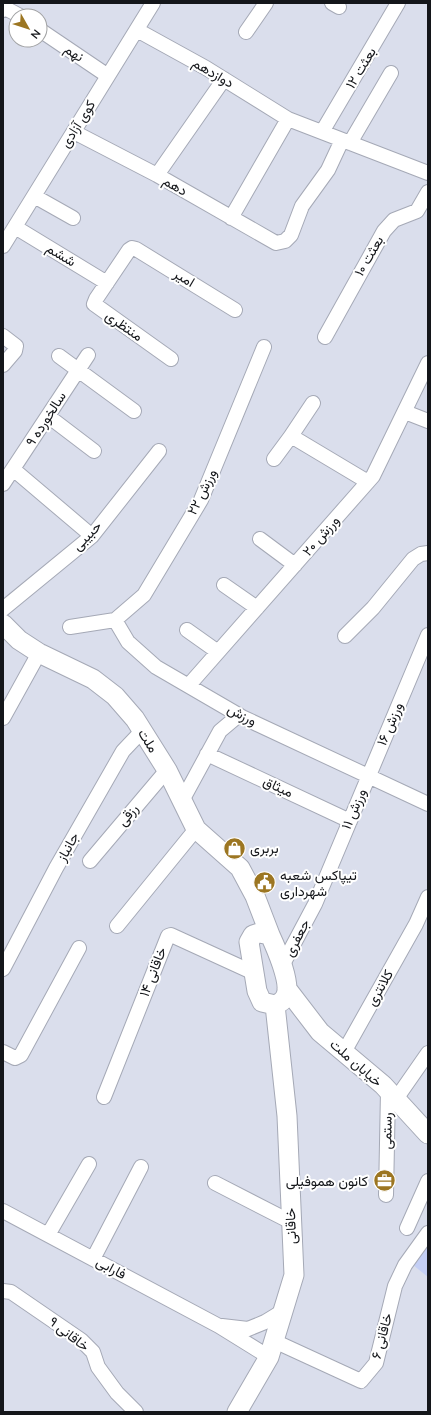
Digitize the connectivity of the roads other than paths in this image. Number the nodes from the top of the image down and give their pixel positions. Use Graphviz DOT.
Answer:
graph roads {
  1 [pos="153,3"];
  2 [pos="266,3"];
  3 [pos="398,3"];
  4 [pos="137,30"];
  5 [pos="246,32"];
  6 [pos="48,35"];
  7 [pos="391,73"];
  8 [pos="108,76"];
  9 [pos="224,79"];
  10 [pos="288,119"];
  11 [pos="74,132"];
  12 [pos="322,132"];
  13 [pos="346,142"];
  14 [pos="428,173"];
  15 [pos="157,175"];
  16 [pos="428,192"];
  17 [pos="34,196"];
  18 [pos="74,218"];
  19 [pos="231,218"];
  20 [pos="15,227"];
  21 [pos="3,246"];
  22 [pos="132,248"];
  23 [pos="107,283"];
  24 [pos="235,310"];
  25 [pos="3,336"];
  26 [pos="325,337"];
  27 [pos="264,347"];
  28 [pos="88,355"];
  29 [pos="59,356"];
  30 [pos="171,359"];
  31 [pos="3,365"];
  32 [pos="427,366"];
  33 [pos="78,371"];
  34 [pos="313,403"];
  35 [pos="134,411"];
  36 [pos="405,412"];
  37 [pos="48,416"];
  38 [pos="428,421"];
  39 [pos="290,436"];
  40 [pos="94,451"];
  41 [pos="159,451"];
  42 [pos="274,459"];
  43 [pos="13,469"];
  44 [pos="368,482"];
  45 [pos="3,484"];
  46 [pos="92,536"];
  47 [pos="260,539"];
  48 [pos="428,553"];
  49 [pos="295,565"];
  50 [pos="224,586"];
  51 [pos="257,608"];
  52 [pos="3,609"];
  53 [pos="115,620"];
  54 [pos="3,624"];
  55 [pos="70,627"];
  56 [pos="187,630"];
  57 [pos="428,635"];
  58 [pos="345,636"];
  59 [pos="218,652"];
  60 [pos="38,653"];
  61 [pos="189,685"];
  62 [pos="239,715"];
  63 [pos="3,718"];
  64 [pos="142,731"];
  65 [pos="207,754"];
  66 [pos="167,770"];
  67 [pos="368,776"];
  68 [pos="183,799"];
  69 [pos="428,804"];
  70 [pos="350,821"];
  71 [pos="196,829"];
  72 [pos="340,843"];
  73 [pos="90,861"];
  74 [pos="254,896"];
  75 [pos="428,897"];
  76 [pos="118,926"];
  77 [pos="270,935"];
  78 [pos="250,942"];
  79 [pos="79,948"];
  80 [pos="282,966"];
  81 [pos="3,969"];
  82 [pos="254,973"];
  83 [pos="288,990"];
  84 [pos="275,1005"];
  85 [pos="3,1052"];
  86 [pos="344,1052"];
  87 [pos="428,1053"];
  88 [pos="392,1095"];
  89 [pos="104,1098"];
  90 [pos="428,1134"];
  91 [pos="89,1164"];
  92 [pos="141,1167"];
  93 [pos="428,1181"];
  94 [pos="215,1182"];
  95 [pos="386,1195"];
  96 [pos="3,1211"];
  97 [pos="291,1222"];
  98 [pos="407,1228"];
  99 [pos="428,1233"];
  100 [pos="48,1235"];
  101 [pos="93,1259"];
  102 [pos="3,1291"];
  103 [pos="283,1311"];
  104 [pos="219,1326"];
  105 [pos="271,1349"];
  106 [pos="136,1412"];
  107 [pos="237,1412"];
  1 -- 4 [label="street, کوی آزادی"];
  2 -- 5 [label="street"];
  3 -- 12 [label="street, بعثت ۱۲"];
  4 -- 8 [label="street, کوی آزادی"];
  4 -- 9 [label="street, دوازدهم"];
  6 -- 8 [label="street, نهم"];
  7 -- 13 [label="street"];
  8 -- 11 [label="street, کوی آزادی"];
  9 -- 10 [label="street, دوازدهم"];
  9 -- 15 [label="street"];
  10 -- 12 [label="street, دوازدهم"];
  10 -- 19 [label="street"];
  11 -- 15 [label="street, دهم"];
  11 -- 17 [label="street, کوی آزادی"];
  12 -- 13 [label="street, دوازدهم"];
  13 -- 14 [label="street, دوازدهم"];
  13 -- 19 [label="street, دهم"];
  15 -- 19 [label="street, دهم"];
  16 -- 26 [label="street, بعثت ۱۰"];
  17 -- 18 [label="street"];
  17 -- 20 [label="street, کوی آزادی"];
  20 -- 21 [label="street, کوی آزادی"];
  20 -- 23 [label="street, ششم"];
  22 -- 23 [label="street, منتظری"];
  22 -- 24 [label="street, امیر"];
  23 -- 30 [label="street, منتظری"];
  25 -- 31 [label="street"];
  27 -- 53 [label="street, ورزش ۲۲"];
  28 -- 33 [label="street, سالخورده ۹"];
  29 -- 33 [label="street"];
  32 -- 36 [label="street, ورزش ۲۰"];
  33 -- 35 [label="street"];
  33 -- 37 [label="street, سالخورده ۹"];
  34 -- 39 [label="street"];
  36 -- 38 [label="street"];
  36 -- 44 [label="street, ورزش ۲۰"];
  37 -- 40 [label="street"];
  37 -- 43 [label="street, سالخورده ۹"];
  39 -- 42 [label="street"];
  39 -- 44 [label="street"];
  41 -- 46 [label="street, حبیبی"];
  43 -- 45 [label="street, سالخورده ۹"];
  43 -- 46 [label="street"];
  44 -- 49 [label="street, ورزش ۲۰"];
  46 -- 52 [label="street, حبیبی"];
  47 -- 49 [label="street"];
  48 -- 58 [label="street"];
  49 -- 51 [label="street, ورزش ۲۰"];
  50 -- 51 [label="street"];
  51 -- 59 [label="street, ورزش ۲۰"];
  53 -- 55 [label="street"];
  53 -- 61 [label="street, ورزش"];
  54 -- 60 [label="main road, ملت"];
  56 -- 59 [label="street"];
  57 -- 67 [label="street, ورزش ۱۶"];
  59 -- 61 [label="street, ورزش ۲۰"];
  60 -- 63 [label="street"];
  60 -- 64 [label="main road, ملت"];
  61 -- 62 [label="street, ورزش"];
  62 -- 65 [label="street"];
  62 -- 67 [label="street, ورزش"];
  64 -- 66 [label="main road, ملت"];
  64 -- 81 [label="street, جانباز"];
  65 -- 68 [label="street"];
  65 -- 70 [label="street, میثاق"];
  66 -- 68 [label="main road, ملت"];
  66 -- 73 [label="street, رزقی"];
  67 -- 69 [label="street, ورزش"];
  67 -- 70 [label="street, ورزش ۱۱"];
  68 -- 71 [label="main road, ملت"];
  70 -- 72 [label="street, ورزش ۱۱"];
  71 -- 74 [label="main road, ملت"];
  71 -- 76 [label="street"];
  72 -- 80 [label="street, جعفری"];
  74 -- 77 [label="main road, ملت"];
  74 -- 78 [label="main road"];
  75 -- 86 [label="street, کلانتری"];
  77 -- 78 [label="main road"];
  77 -- 80 [label="main road, ملت"];
  78 -- 82 [label="main road"];
  79 -- 85 [label="street"];
  80 -- 83 [label="main road, ملت"];
  82 -- 84 [label="main road"];
  82 -- 89 [label="street, خاقانی ۱۴"];
  83 -- 84 [label="main road"];
  83 -- 86 [label="main road, خیابان ملت"];
  84 -- 97 [label="main road, خاقانی"];
  86 -- 88 [label="main road, خیابان ملت"];
  87 -- 88 [label="street"];
  88 -- 90 [label="main road, خیابان ملت"];
  88 -- 95 [label="street, رستمی"];
  91 -- 100 [label="street"];
  92 -- 101 [label="street"];
  93 -- 98 [label="street"];
  94 -- 97 [label="street"];
  96 -- 100 [label="street, فارابی"];
  97 -- 103 [label="main road, خاقانی"];
  99 -- 105 [label="street, خاقانی ۶"];
  100 -- 101 [label="street, فارابی"];
  101 -- 104 [label="street, فارابی"];
  102 -- 106 [label="street, خاقانی ٩"];
  103 -- 104 [label="street, فارابی"];
  103 -- 105 [label="main road, خاقانی"];
  104 -- 105 [label="street, فارابی"];
  105 -- 107 [label="main road, خاقانی"];
}
